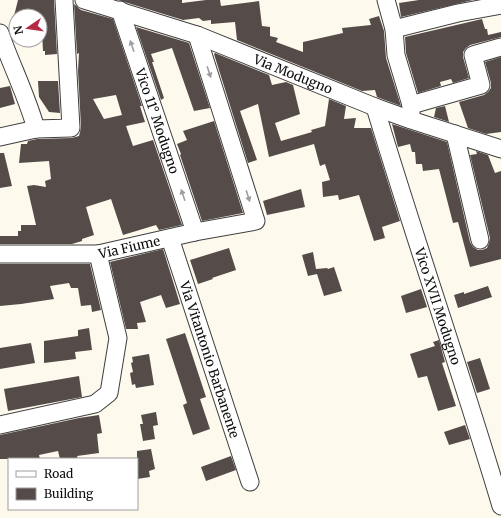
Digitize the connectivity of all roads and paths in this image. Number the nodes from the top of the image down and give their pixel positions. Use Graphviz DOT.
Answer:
graph roads {
  1 [pos="64,0"];
  2 [pos="84,0"];
  3 [pos="386,0"];
  4 [pos="111,6"];
  5 [pos="501,6"];
  6 [pos="394,29"];
  7 [pos="0,33"];
  8 [pos="197,35"];
  9 [pos="501,47"];
  10 [pos="375,107"];
  11 [pos="411,112"];
  12 [pos="36,129"];
  13 [pos="455,134"];
  14 [pos="0,137"];
  15 [pos="501,149"];
  16 [pos="196,232"];
  17 [pos="170,238"];
  18 [pos="480,240"];
  19 [pos="0,254"];
  20 [pos="98,254"];
  21 [pos="0,421"];
  22 [pos="250,482"];
  23 [pos="501,506"];
  1 -- 12 [label="street"];
  2 -- 4 [label="street, Via Modugno"];
  3 -- 6 [label="street"];
  4 -- 8 [label="street, Via Modugno"];
  16 -- 4 [label="street, Vico 11° Modugno, one-way"];
  5 -- 6 [label="street"];
  6 -- 11 [label="street"];
  7 -- 12 [label="street"];
  8 -- 10 [label="street, Via Modugno"];
  8 -- 16 [label="street, Via Fiume, one-way"];
  9 -- 11 [label="street"];
  10 -- 11 [label="street, Via Modugno"];
  10 -- 23 [label="street, Vico XVII Modugno"];
  11 -- 13 [label="street, Via Modugno"];
  12 -- 14 [label="street"];
  13 -- 15 [label="street, Via Modugno"];
  13 -- 18 [label="street"];
  16 -- 17 [label="street, Via Fiume"];
  17 -- 20 [label="street, Via Fiume"];
  17 -- 22 [label="street, Via Vitantonio Barbanente"];
  19 -- 20 [label="street, Via Fiume"];
  20 -- 21 [label="street"];
}
